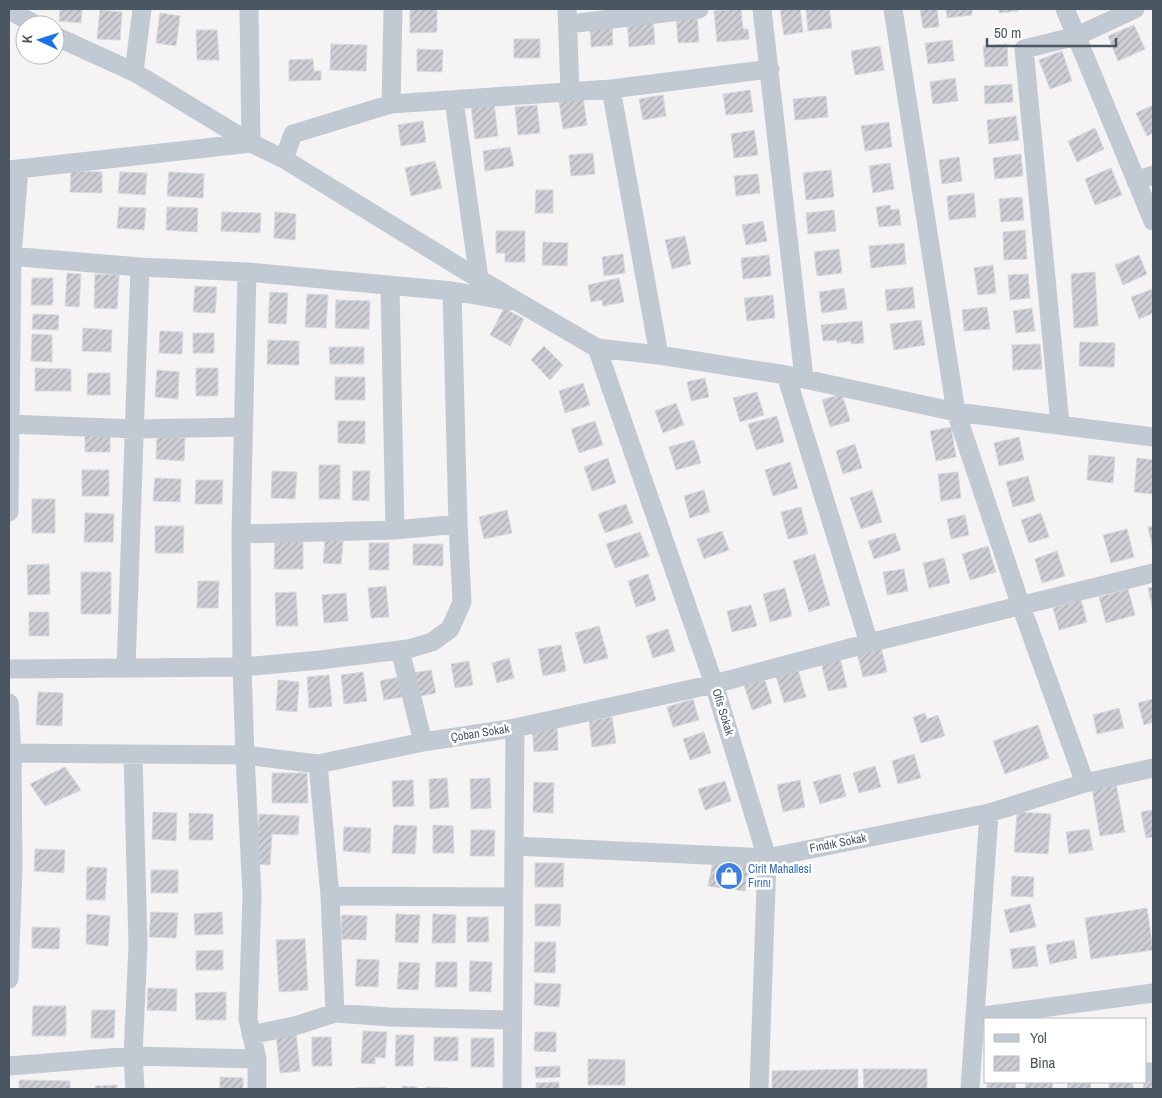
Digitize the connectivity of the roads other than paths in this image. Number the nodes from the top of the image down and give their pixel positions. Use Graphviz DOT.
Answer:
graph roads {
  1 [pos="142,9"];
  2 [pos="249,9"];
  3 [pos="392,9"];
  4 [pos="700,9"];
  5 [pos="762,9"];
  6 [pos="892,9"];
  7 [pos="1066,9"];
  8 [pos="1135,9"];
  9 [pos="568,16"];
  10 [pos="1077,36"];
  11 [pos="65,41"];
  12 [pos="770,69"];
  13 [pos="134,72"];
  14 [pos="611,89"];
  15 [pos="570,91"];
  16 [pos="454,100"];
  17 [pos="391,104"];
  18 [pos="252,143"];
  19 [pos="284,160"];
  20 [pos="14,169"];
  21 [pos="1145,178"];
  22 [pos="1153,221"];
  23 [pos="10,256"];
  24 [pos="140,267"];
  25 [pos="247,272"];
  26 [pos="479,279"];
  27 [pos="390,286"];
  28 [pos="452,291"];
  29 [pos="520,302"];
  30 [pos="597,348"];
  31 [pos="659,355"];
  32 [pos="795,376"];
  33 [pos="956,412"];
  34 [pos="9,424"];
  35 [pos="1060,424"];
  36 [pos="242,427"];
  37 [pos="135,429"];
  38 [pos="1153,437"];
  39 [pos="9,512"];
  40 [pos="458,524"];
  41 [pos="395,530"];
  42 [pos="240,534"];
  43 [pos="1153,573"];
  44 [pos="1022,606"];
  45 [pos="869,643"];
  46 [pos="400,650"];
  47 [pos="242,667"];
  48 [pos="126,668"];
  49 [pos="9,669"];
  50 [pos="714,684"];
  51 [pos="9,703"];
  52 [pos="515,728"];
  53 [pos="423,742"];
  54 [pos="10,753"];
  55 [pos="133,754"];
  56 [pos="244,755"];
  57 [pos="318,764"];
  58 [pos="1153,768"];
  59 [pos="1085,783"];
  60 [pos="989,813"];
  61 [pos="515,846"];
  62 [pos="767,858"];
  63 [pos="330,896"];
  64 [pos="513,897"];
  65 [pos="9,979"];
  66 [pos="1153,993"];
  67 [pos="335,1013"];
  68 [pos="976,1017"];
  69 [pos="511,1020"];
  70 [pos="251,1035"];
  71 [pos="133,1056"];
  72 [pos="257,1059"];
  73 [pos="979,1061"];
  74 [pos="9,1066"];
  75 [pos="135,1089"];
  76 [pos="258,1089"];
  77 [pos="512,1089"];
  78 [pos="759,1089"];
  79 [pos="970,1089"];
  1 -- 13 [label="street"];
  2 -- 18 [label="street"];
  3 -- 17 [label="street"];
  4 -- 9 [label="street"];
  5 -- 12 [label="street"];
  6 -- 33 [label="street"];
  7 -- 10 [label="street"];
  8 -- 10 [label="street"];
  9 -- 15 [label="street"];
  10 -- 21 [label="street"];
  10 -- 35 [label="street"];
  11 -- 13 [label="street"];
  12 -- 14 [label="street"];
  12 -- 32 [label="street"];
  13 -- 18 [label="street"];
  14 -- 15 [label="street"];
  14 -- 31 [label="street"];
  15 -- 16 [label="street"];
  16 -- 17 [label="street"];
  16 -- 26 [label="street"];
  17 -- 19 [label="street"];
  18 -- 19 [label="street"];
  18 -- 20 [label="street"];
  19 -- 26 [label="street"];
  20 -- 23 [label="street"];
  21 -- 22 [label="street"];
  23 -- 24 [label="street"];
  23 -- 34 [label="street"];
  24 -- 25 [label="street"];
  24 -- 37 [label="street"];
  25 -- 27 [label="street"];
  25 -- 36 [label="street"];
  26 -- 29 [label="street"];
  27 -- 28 [label="street"];
  27 -- 41 [label="street"];
  28 -- 29 [label="street"];
  28 -- 40 [label="street"];
  29 -- 30 [label="street"];
  30 -- 31 [label="street"];
  30 -- 50 [label="street, Ofis Sokak"];
  31 -- 32 [label="street"];
  32 -- 33 [label="street"];
  32 -- 45 [label="street"];
  33 -- 35 [label="street"];
  33 -- 44 [label="street"];
  34 -- 37 [label="street"];
  34 -- 39 [label="street"];
  35 -- 38 [label="street"];
  36 -- 37 [label="street"];
  36 -- 42 [label="street"];
  37 -- 48 [label="street"];
  40 -- 41 [label="street"];
  40 -- 46 [label="street"];
  41 -- 42 [label="street"];
  42 -- 47 [label="street"];
  43 -- 44 [label="street, Çoban Sokak"];
  44 -- 45 [label="street, Çoban Sokak"];
  44 -- 59 [label="street"];
  45 -- 50 [label="street, Çoban Sokak"];
  46 -- 47 [label="street"];
  46 -- 53 [label="street"];
  47 -- 48 [label="street"];
  47 -- 56 [label="street"];
  48 -- 49 [label="street"];
  50 -- 52 [label="street, Çoban Sokak"];
  50 -- 62 [label="street, Ofis Sokak"];
  51 -- 54 [label="street"];
  52 -- 53 [label="street, Çoban Sokak"];
  52 -- 61 [label="street"];
  53 -- 57 [label="street, Çoban Sokak"];
  54 -- 55 [label="street, Çoban Sokak"];
  54 -- 65 [label="street"];
  55 -- 56 [label="street, Çoban Sokak"];
  55 -- 71 [label="street"];
  56 -- 57 [label="street, Çoban Sokak"];
  56 -- 70 [label="street"];
  57 -- 63 [label="street"];
  58 -- 59 [label="street, Fındık Sokak"];
  59 -- 60 [label="street, Fındık Sokak"];
  60 -- 62 [label="street, Fındık Sokak"];
  60 -- 68 [label="street"];
  61 -- 62 [label="street, Fındık Sokak"];
  61 -- 64 [label="street"];
  62 -- 78 [label="street, Ofis Sokak"];
  63 -- 64 [label="street"];
  63 -- 67 [label="street"];
  64 -- 69 [label="street"];
  66 -- 68 [label="street"];
  67 -- 69 [label="street"];
  67 -- 70 [label="street"];
  68 -- 73 [label="street"];
  69 -- 77 [label="street"];
  70 -- 72 [label="street"];
  71 -- 72 [label="street"];
  71 -- 74 [label="street"];
  71 -- 75 [label="street"];
  72 -- 76 [label="street"];
  73 -- 79 [label="street"];
}
